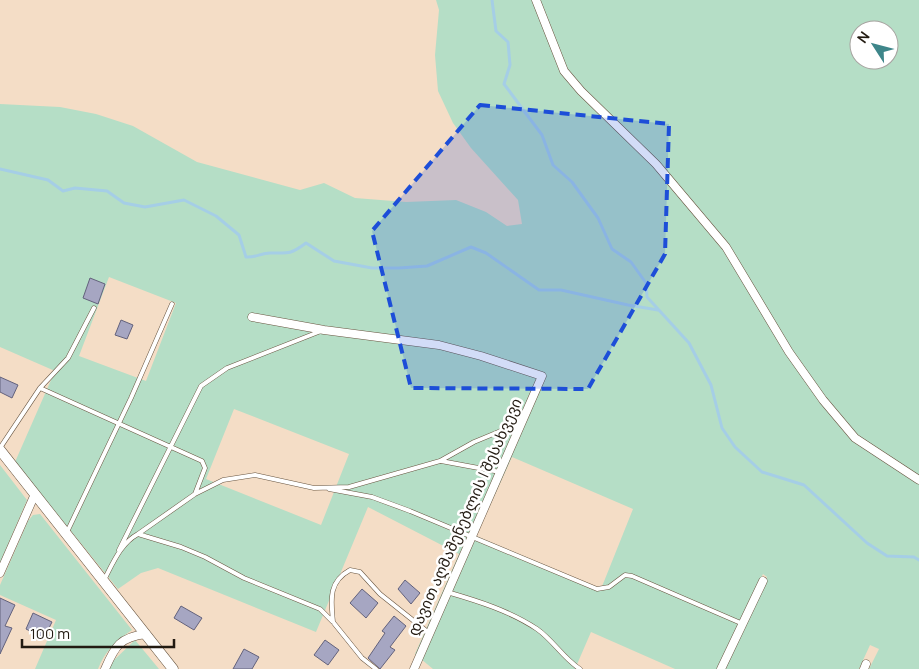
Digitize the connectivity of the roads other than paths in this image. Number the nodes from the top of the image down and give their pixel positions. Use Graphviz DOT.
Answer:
graph roads {
  1 [pos="536,0"];
  2 [pos="172,304"];
  3 [pos="94,308"];
  4 [pos="252,317"];
  5 [pos="324,330"];
  6 [pos="40,388"];
  7 [pos="120,422"];
  8 [pos="522,422"];
  9 [pos="171,446"];
  10 [pos="0,449"];
  11 [pos="440,461"];
  12 [pos="500,472"];
  13 [pos="919,480"];
  14 [pos="329,489"];
  15 [pos="35,494"];
  16 [pos="195,494"];
  17 [pos="66,533"];
  18 [pos="138,534"];
  19 [pos="471,537"];
  20 [pos="117,554"];
  21 [pos="0,574"];
  22 [pos="103,580"];
  23 [pos="763,581"];
  24 [pos="447,592"];
  25 [pos="334,622"];
  26 [pos="742,624"];
  27 [pos="429,633"];
  28 [pos="146,634"];
  29 [pos="415,666"];
  30 [pos="105,669"];
  31 [pos="173,669"];
  32 [pos="376,669"];
  33 [pos="423,669"];
  34 [pos="580,669"];
  35 [pos="722,669"];
  1 -- 13 [label="street"];
  2 -- 7 [label="lane"];
  3 -- 6 [label="lane"];
  4 -- 5 [label="street"];
  5 -- 8 [label="street, დავით აღმაშენებლის I შესახვევი"];
  5 -- 9 [label="lane"];
  6 -- 7 [label="lane"];
  6 -- 10 [label="lane"];
  7 -- 9 [label="lane"];
  7 -- 17 [label="lane"];
  8 -- 11 [label="lane"];
  8 -- 12 [label="street, დავით აღმაშენებლის I შესახვევი"];
  9 -- 16 [label="lane"];
  9 -- 20 [label="lane"];
  10 -- 15 [label="street"];
  11 -- 12 [label="lane"];
  11 -- 14 [label="lane"];
  12 -- 19 [label="street, დავით აღმაშენებლის I შესახვევი"];
  14 -- 16 [label="lane"];
  14 -- 19 [label="lane"];
  15 -- 17 [label="street"];
  15 -- 21 [label="street"];
  16 -- 18 [label="lane"];
  17 -- 22 [label="street"];
  18 -- 20 [label="lane"];
  18 -- 25 [label="lane"];
  19 -- 24 [label="street, დავით აღმაშენებლის I შესახვევი"];
  19 -- 26 [label="lane"];
  20 -- 22 [label="lane"];
  22 -- 28 [label="street"];
  23 -- 26 [label="street"];
  24 -- 27 [label="street, დავით აღმაშენებლის I შესახვევი"];
  24 -- 34 [label="lane"];
  25 -- 27 [label="lane"];
  25 -- 32 [label="lane"];
  26 -- 35 [label="street"];
  27 -- 29 [label="street, დავით აღმაშენებლის I შესახვევი"];
  28 -- 30 [label="street"];
  28 -- 31 [label="street"];
  29 -- 33 [label="street"];
}
